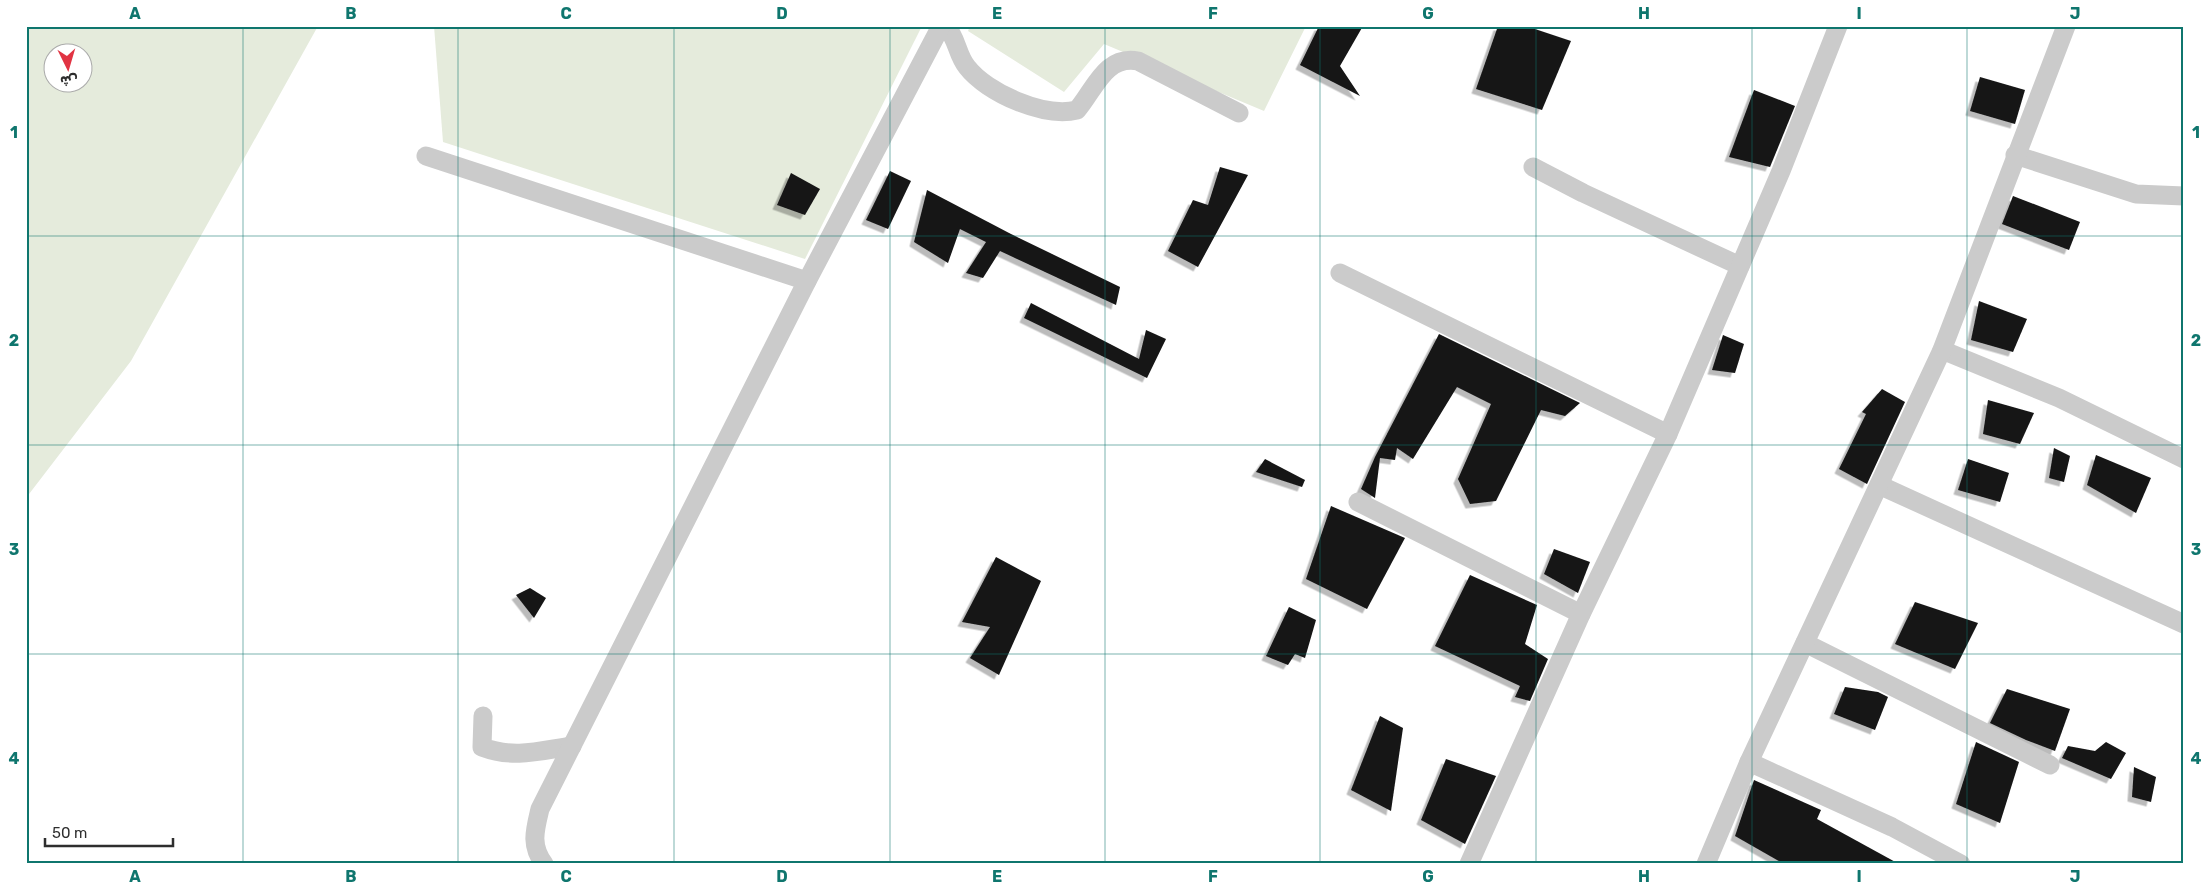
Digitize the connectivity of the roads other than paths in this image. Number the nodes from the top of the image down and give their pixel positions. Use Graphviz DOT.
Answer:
graph roads {
  1 [pos="941,26"];
  2 [pos="946,26"];
  3 [pos="1838,26"];
  4 [pos="2066,26"];
  5 [pos="1238,113"];
  6 [pos="2015,155"];
  7 [pos="426,156"];
  8 [pos="1533,167"];
  9 [pos="2184,196"];
  10 [pos="1740,266"];
  11 [pos="1340,273"];
  12 [pos="807,281"];
  13 [pos="1942,350"];
  14 [pos="1668,434"];
  15 [pos="2184,458"];
  16 [pos="1879,485"];
  17 [pos="1358,502"];
  18 [pos="1581,614"];
  19 [pos="2184,624"];
  20 [pos="1805,643"];
  21 [pos="483,716"];
  22 [pos="572,746"];
  23 [pos="1749,762"];
  24 [pos="2050,765"];
  25 [pos="535,860"];
  26 [pos="1468,864"];
  27 [pos="1706,864"];
  28 [pos="1961,864"];
  1 -- 12 [label="street"];
  2 -- 5 [label="street"];
  3 -- 10 [label="street"];
  4 -- 6 [label="street"];
  6 -- 9 [label="street"];
  6 -- 13 [label="street"];
  7 -- 12 [label="street"];
  8 -- 10 [label="street"];
  10 -- 14 [label="street"];
  11 -- 14 [label="street"];
  12 -- 22 [label="street"];
  13 -- 15 [label="street"];
  13 -- 16 [label="street"];
  14 -- 18 [label="street"];
  16 -- 19 [label="street"];
  16 -- 20 [label="street"];
  17 -- 18 [label="street"];
  18 -- 26 [label="street"];
  20 -- 23 [label="street"];
  20 -- 24 [label="street"];
  21 -- 22 [label="street"];
  22 -- 25 [label="street"];
  23 -- 27 [label="street"];
  23 -- 28 [label="street"];
}
